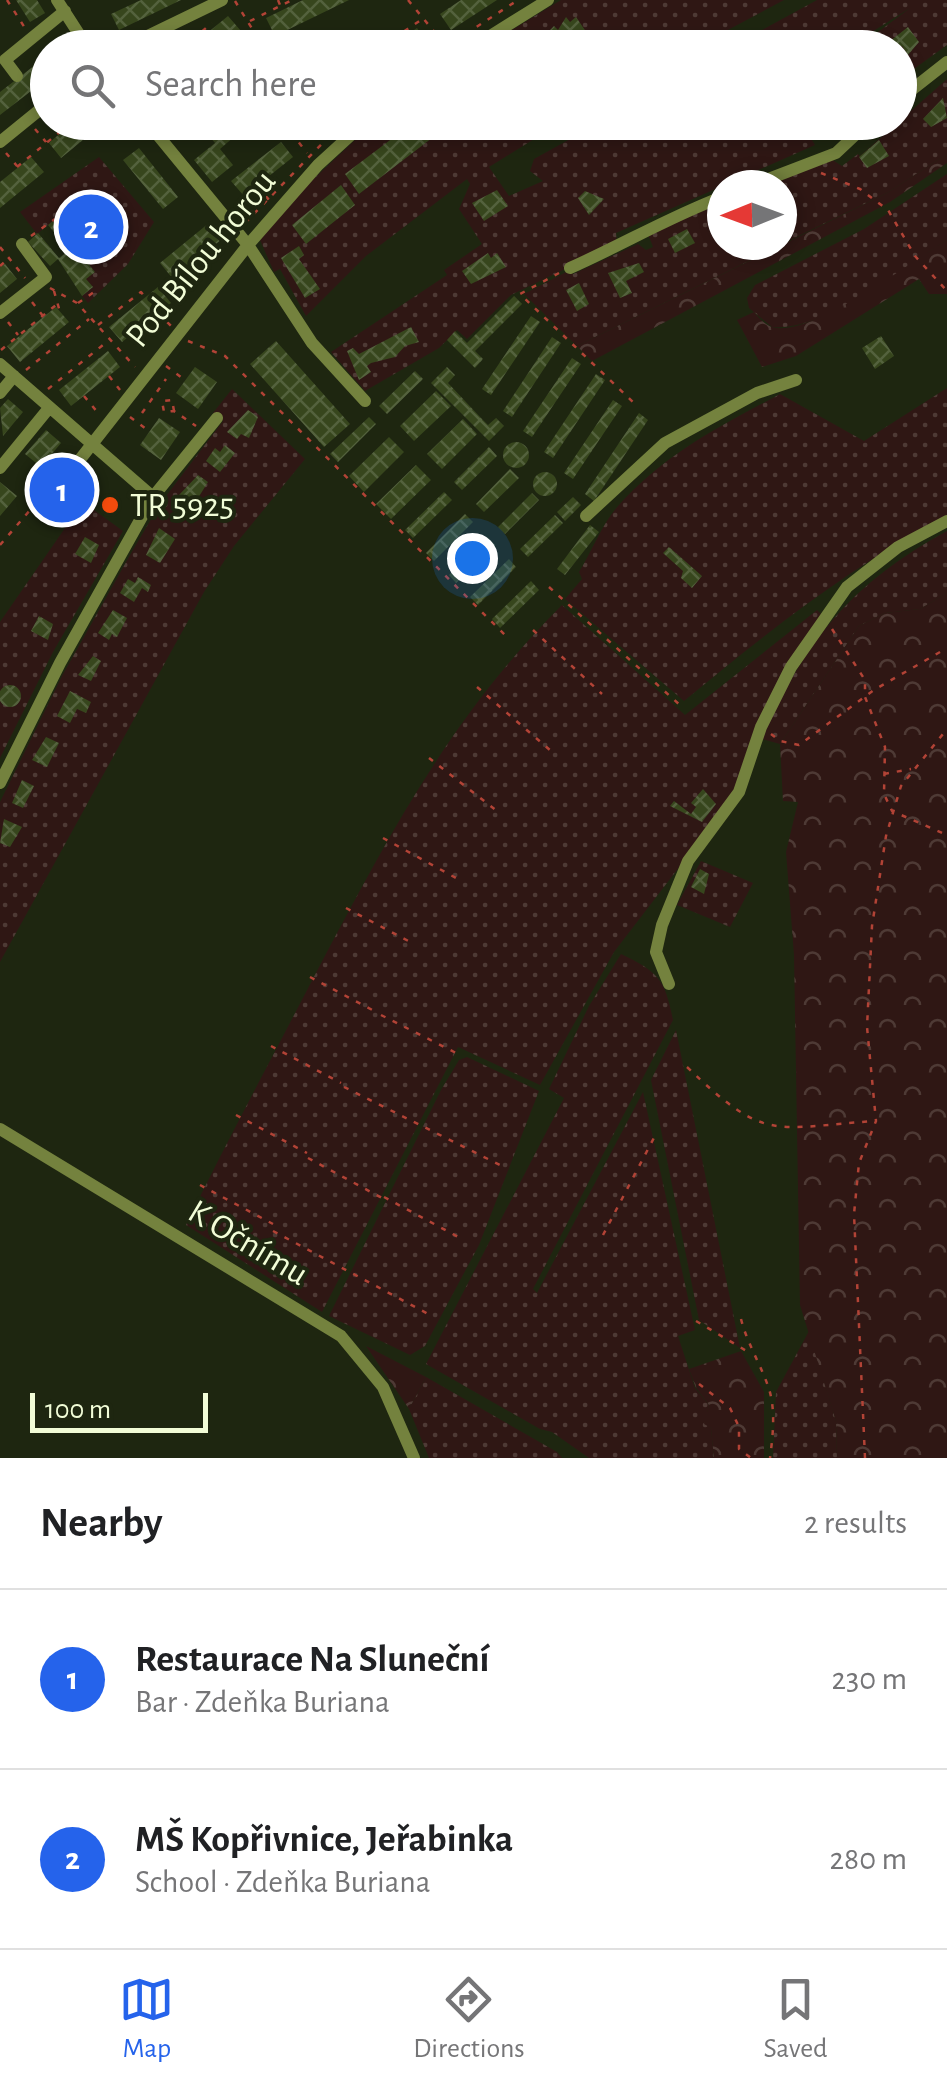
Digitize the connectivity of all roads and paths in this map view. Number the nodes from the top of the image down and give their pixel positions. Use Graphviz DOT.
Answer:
graph roads {
  1 [pos="6,0"];
  2 [pos="222,0"];
  3 [pos="236,0"];
  4 [pos="278,0"];
  5 [pos="292,0"];
  6 [pos="408,0"];
  7 [pos="518,0"];
  8 [pos="548,0"];
  9 [pos="61,5"];
  10 [pos="281,8"];
  11 [pos="22,10"];
  12 [pos="211,12"];
  13 [pos="15,14"];
  14 [pos="422,18"];
  15 [pos="248,21"];
  16 [pos="38,30"];
  17 [pos="77,30"];
  18 [pos="160,30"];
  19 [pos="207,30"];
  20 [pos="253,30"];
  21 [pos="405,30"];
  22 [pos="432,30"];
  23 [pos="471,30"];
  24 [pos="500,30"];
  25 [pos="30,36"];
  26 [pos="30,39"];
  27 [pos="947,62"];
  28 [pos="16,76"];
  29 [pos="917,86"];
  30 [pos="30,120"];
  31 [pos="44,140"];
  32 [pos="51,140"];
  33 [pos="162,140"];
  34 [pos="297,140"];
  35 [pos="850,140"];
  36 [pos="333,141"];
  37 [pos="47,143"];
  38 [pos="2,147"];
  39 [pos="313,160"];
  40 [pos="802,166"];
  41 [pos="280,168"];
  42 [pos="792,170"];
  43 [pos="293,181"];
  44 [pos="257,186"];
  45 [pos="268,199"];
  46 [pos="707,203"];
  47 [pos="278,210"];
  48 [pos="240,222"];
  49 [pos="22,244"];
  50 [pos="248,245"];
  51 [pos="0,247"];
  52 [pos="209,249"];
  53 [pos="9,258"];
  54 [pos="0,266"];
  55 [pos="570,268"];
  56 [pos="185,269"];
  57 [pos="230,269"];
  58 [pos="29,283"];
  59 [pos="41,286"];
  60 [pos="53,289"];
  61 [pos="97,290"];
  62 [pos="947,291"];
  63 [pos="209,294"];
  64 [pos="28,297"];
  65 [pos="145,297"];
  66 [pos="77,304"];
  67 [pos="56,305"];
  68 [pos="116,311"];
  69 [pos="60,312"];
  70 [pos="158,313"];
  71 [pos="2,315"];
  72 [pos="43,316"];
  73 [pos="121,317"];
  74 [pos="89,319"];
  75 [pos="97,326"];
  76 [pos="56,332"];
  77 [pos="134,332"];
  78 [pos="178,332"];
  79 [pos="19,336"];
  80 [pos="62,340"];
  81 [pos="109,340"];
  82 [pos="0,351"];
  83 [pos="32,352"];
  84 [pos="91,355"];
  85 [pos="158,358"];
  86 [pos="38,360"];
  87 [pos="95,361"];
  88 [pos="0,364"];
  89 [pos="67,374"];
  90 [pos="18,375"];
  91 [pos="108,376"];
  92 [pos="144,376"];
  93 [pos="166,379"];
  94 [pos="72,380"];
  95 [pos="185,380"];
  96 [pos="796,380"];
  97 [pos="44,392"];
  98 [pos="0,393"];
  99 [pos="84,396"];
  100 [pos="127,396"];
  101 [pos="154,397"];
  102 [pos="364,401"];
  103 [pos="162,402"];
  104 [pos="634,404"];
  105 [pos="50,408"];
  106 [pos="118,409"];
  107 [pos="174,410"];
  108 [pos="142,413"];
  109 [pos="217,418"];
  110 [pos="108,421"];
  111 [pos="148,431"];
  112 [pos="206,432"];
  113 [pos="90,440"];
  114 [pos="78,462"];
  115 [pos="0,468"];
  116 [pos="152,497"];
  117 [pos="586,516"];
  118 [pos="947,521"];
  119 [pos="0,546"];
  120 [pos="549,587"];
  121 [pos="827,613"];
  122 [pos="533,630"];
  123 [pos="508,639"];
  124 [pos="947,648"];
  125 [pos="476,687"];
  126 [pos="602,694"];
  127 [pos="865,697"];
  128 [pos="680,706"];
  129 [pos="947,729"];
  130 [pos="780,741"];
  131 [pos="551,752"];
  132 [pos="428,758"];
  133 [pos="912,768"];
  134 [pos="882,774"];
  135 [pos="0,783"];
  136 [pos="497,811"];
  137 [pos="892,811"];
  138 [pos="947,836"];
  139 [pos="384,838"];
  140 [pos="456,878"];
  141 [pos="346,908"];
  142 [pos="414,944"];
  143 [pos="310,977"];
  144 [pos="669,984"];
  145 [pos="271,1046"];
  146 [pos="460,1055"];
  147 [pos="687,1067"];
  148 [pos="236,1115"];
  149 [pos="876,1121"];
  150 [pos="0,1129"];
  151 [pos="657,1132"];
  152 [pos="506,1168"];
  153 [pos="200,1185"];
  154 [pos="272,1224"];
  155 [pos="273,1231"];
  156 [pos="603,1235"];
  157 [pos="462,1239"];
  158 [pos="432,1316"];
  159 [pos="741,1319"];
  160 [pos="696,1321"];
  161 [pos="750,1352"];
  162 [pos="699,1384"];
  163 [pos="414,1458"];
  164 [pos="751,1458"];
  165 [pos="770,1458"];
  166 [pos="866,1458"];
  1 -- 13 [label="path"];
  2 -- 18 [label="street"];
  3 -- 15 [label="path"];
  4 -- 10 [label="path"];
  5 -- 10 [label="path"];
  6 -- 14 [label="path"];
  7 -- 23 [label="path"];
  8 -- 24 [label="street"];
  9 -- 16 [label="street"];
  9 -- 17 [label="street"];
  10 -- 15 [label="path"];
  11 -- 13 [label="path"];
  12 -- 19 [label="path"];
  13 -- 25 [label="path"];
  14 -- 21 [label="path"];
  14 -- 22 [label="path"];
  15 -- 20 [label="path"];
  26 -- 28 [label="street"];
  27 -- 29 [label="street"];
  30 -- 38 [label="street"];
  31 -- 37 [label="path"];
  32 -- 37 [label="path"];
  33 -- 50 [label="street"];
  34 -- 39 [label="path"];
  35 -- 40 [label="street"];
  36 -- 39 [label="street, Pod Bílou horou"];
  36 -- 39 [label="path"];
  37 -- 38 [label="path"];
  39 -- 43 [label="street, Pod Bílou horou"];
  39 -- 43 [label="path"];
  40 -- 42 [label="street"];
  40 -- 62 [label="path"];
  41 -- 43 [label="path"];
  43 -- 45 [label="path"];
  43 -- 47 [label="street, Pod Bílou horou"];
  44 -- 45 [label="path"];
  45 -- 47 [label="path"];
  45 -- 48 [label="path"];
  46 -- 55 [label="street"];
  47 -- 50 [label="street, Pod Bílou horou"];
  49 -- 71 [label="street"];
  50 -- 57 [label="street, Pod Bílou horou"];
  50 -- 102 [label="street"];
  51 -- 53 [label="path"];
  52 -- 57 [label="path"];
  53 -- 54 [label="path"];
  53 -- 58 [label="path"];
  55 -- 104 [label="path"];
  56 -- 63 [label="path"];
  57 -- 63 [label="street, Pod Bílou horou"];
  59 -- 60 [label="path"];
  60 -- 66 [label="path"];
  60 -- 67 [label="path"];
  61 -- 66 [label="path"];
  63 -- 78 [label="street, Pod Bílou horou"];
  64 -- 72 [label="path"];
  65 -- 68 [label="path"];
  66 -- 74 [label="path"];
  67 -- 69 [label="path"];
  67 -- 72 [label="path"];
  68 -- 73 [label="path"];
  68 -- 75 [label="path"];
  70 -- 78 [label="path"];
  71 -- 79 [label="path"];
  72 -- 79 [label="path"];
  74 -- 75 [label="path"];
  74 -- 80 [label="path"];
  75 -- 81 [label="path"];
  76 -- 80 [label="path"];
  77 -- 85 [label="path"];
  78 -- 85 [label="street, Pod Bílou horou"];
  78 -- 123 [label="path"];
  79 -- 82 [label="path"];
  80 -- 86 [label="path"];
  81 -- 84 [label="path"];
  81 -- 92 [label="path"];
  83 -- 86 [label="path"];
  84 -- 87 [label="path"];
  84 -- 89 [label="path"];
  85 -- 92 [label="street, Pod Bílou horou"];
  85 -- 95 [label="path"];
  86 -- 90 [label="path"];
  88 -- 90 [label="street"];
  89 -- 94 [label="path"];
  89 -- 97 [label="path"];
  90 -- 98 [label="street"];
  90 -- 105 [label="street"];
  91 -- 100 [label="path"];
  92 -- 100 [label="street, Pod Bílou horou"];
  93 -- 101 [label="path"];
  96 -- 117 [label="street"];
  99 -- 110 [label="path"];
  100 -- 106 [label="street, Pod Bílou horou"];
  101 -- 103 [label="path"];
  101 -- 108 [label="path"];
  103 -- 107 [label="path"];
  103 -- 107 [label="path"];
  105 -- 113 [label="street"];
  105 -- 115 [label="street"];
  106 -- 110 [label="street, Pod Bílou horou"];
  106 -- 111 [label="path"];
  107 -- 112 [label="path"];
  109 -- 112 [label="street"];
  110 -- 113 [label="street, Pod Bílou horou"];
  112 -- 116 [label="street"];
  113 -- 114 [label="street, Pod Bílou horou"];
  113 -- 116 [label="street"];
  114 -- 119 [label="path"];
  116 -- 135 [label="street"];
  118 -- 121 [label="street"];
  120 -- 128 [label="path"];
  121 -- 127 [label="path"];
  121 -- 144 [label="street"];
  122 -- 126 [label="path"];
  124 -- 127 [label="path"];
  125 -- 131 [label="path"];
  127 -- 130 [label="path"];
  127 -- 134 [label="path"];
  129 -- 133 [label="path"];
  132 -- 136 [label="path"];
  133 -- 134 [label="path"];
  133 -- 137 [label="path"];
  134 -- 137 [label="path"];
  137 -- 138 [label="path"];
  137 -- 149 [label="path"];
  139 -- 140 [label="path"];
  141 -- 142 [label="path"];
  143 -- 146 [label="path"];
  145 -- 152 [label="path"];
  147 -- 149 [label="path"];
  148 -- 157 [label="path"];
  149 -- 166 [label="path"];
  150 -- 163 [label="street, K Očnímu"];
  151 -- 156 [label="path"];
  153 -- 154 [label="path"];
  155 -- 158 [label="path"];
  159 -- 161 [label="path"];
  160 -- 161 [label="path"];
  161 -- 165 [label="path"];
  162 -- 164 [label="path"];
}
